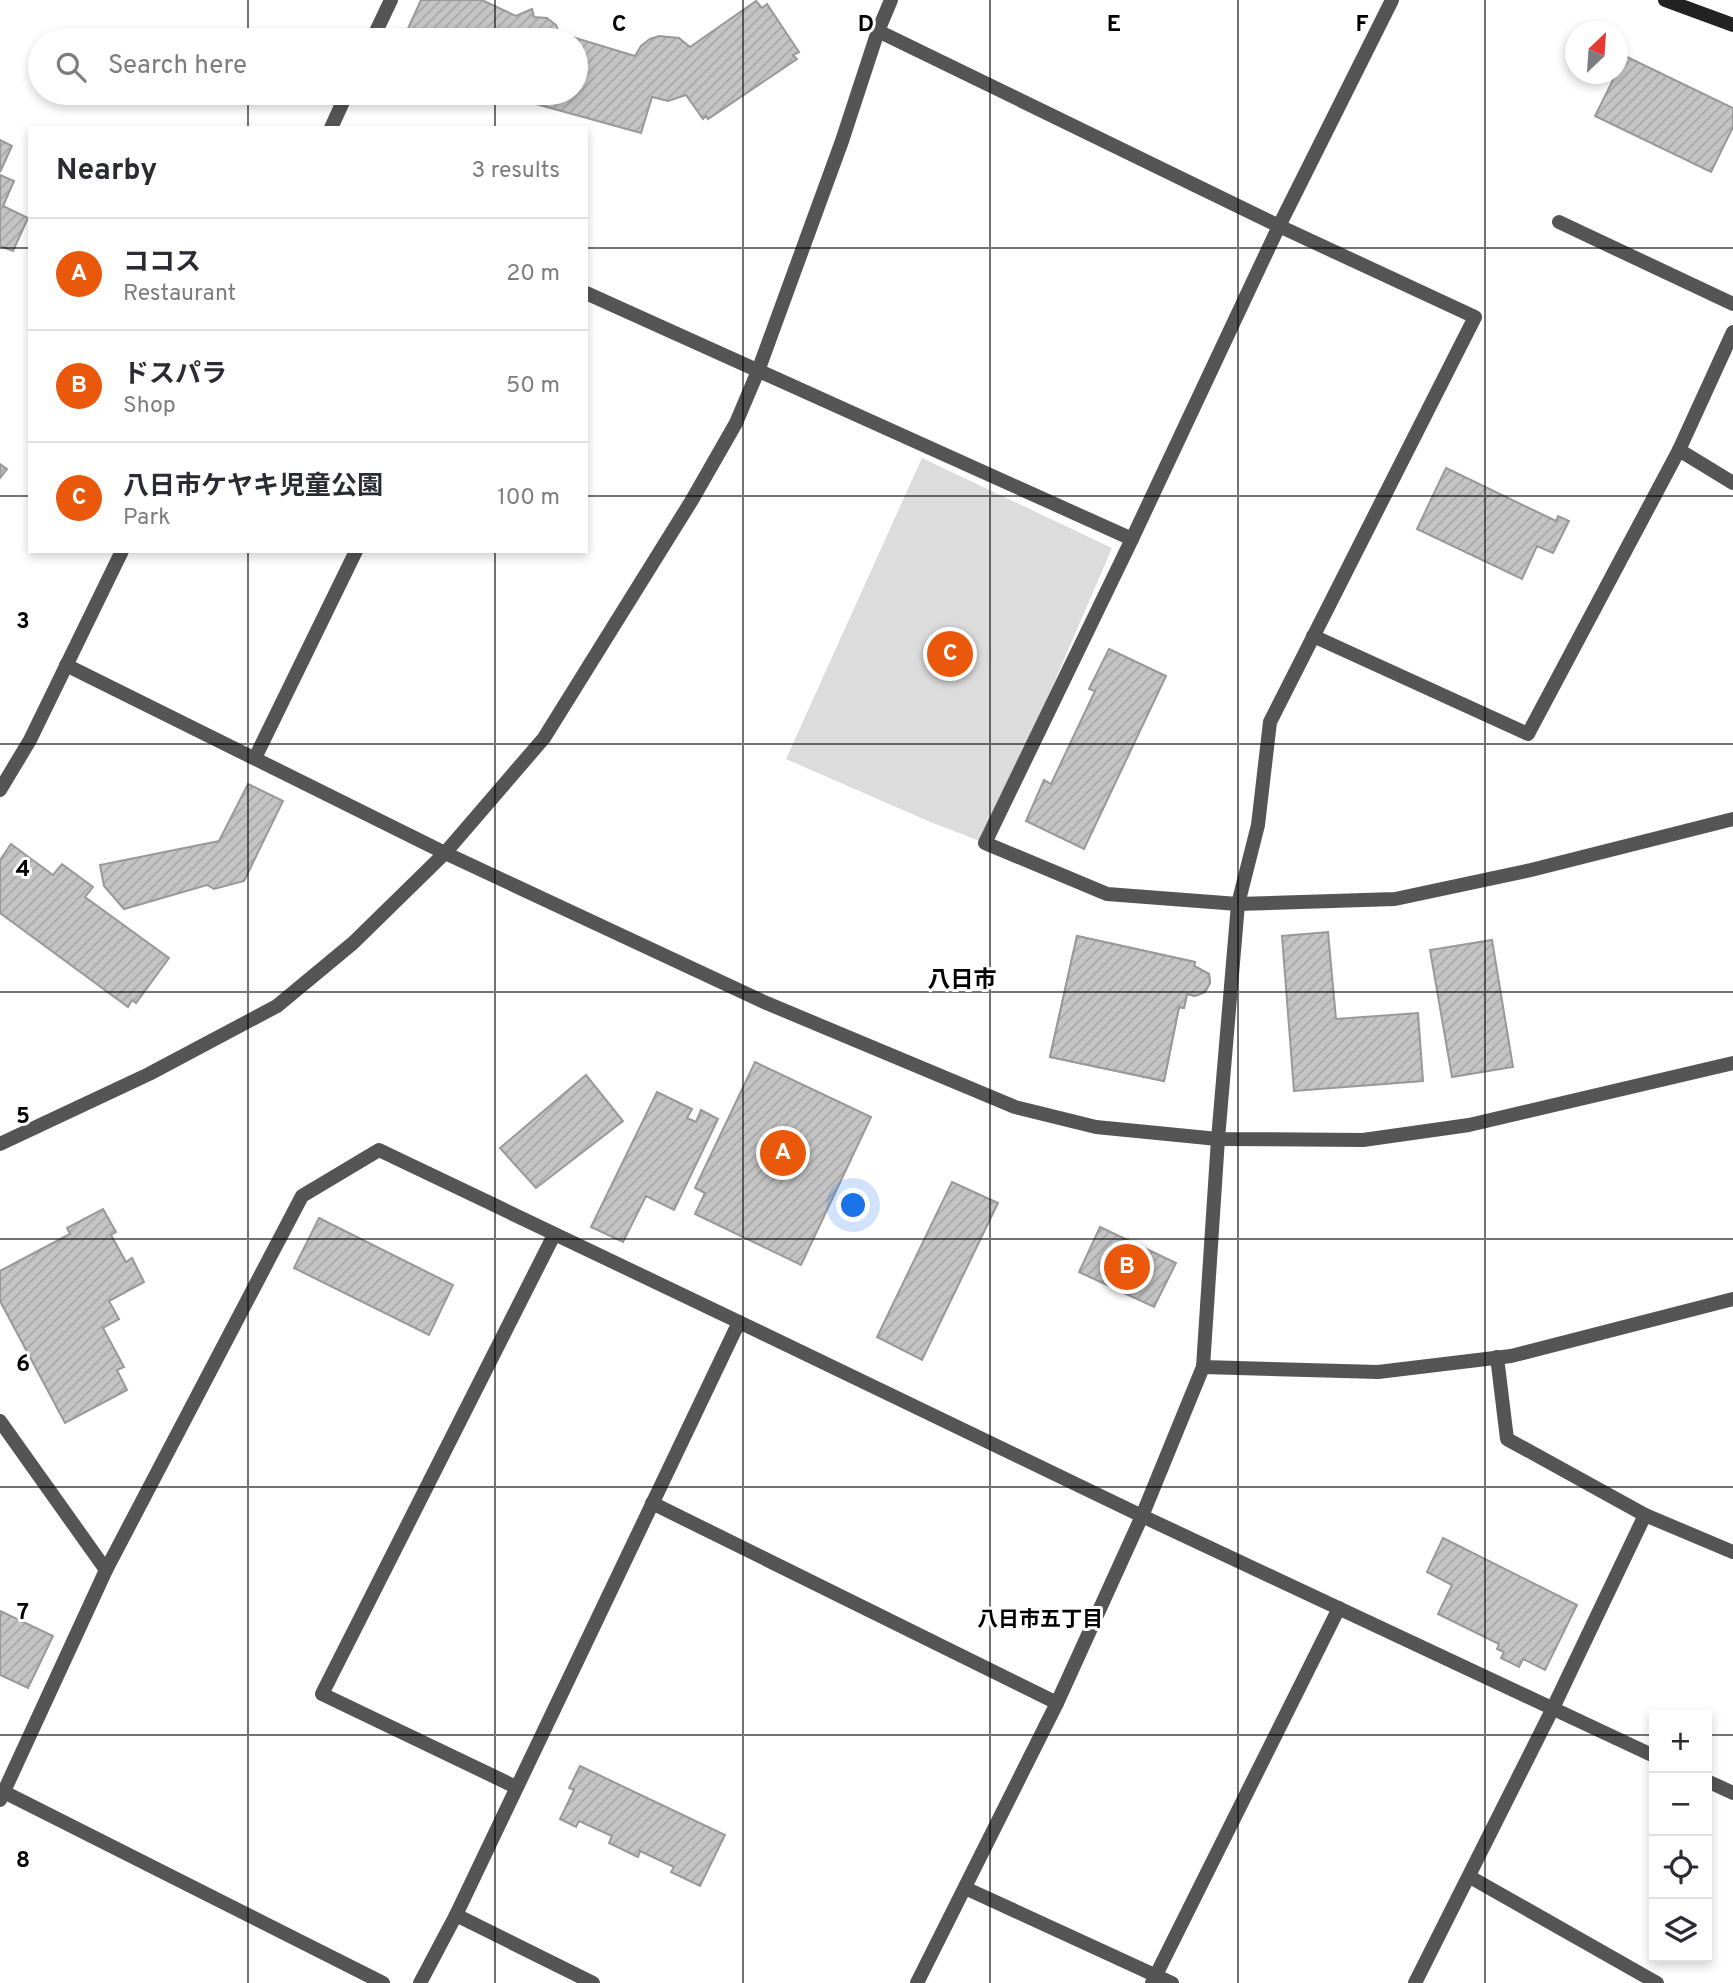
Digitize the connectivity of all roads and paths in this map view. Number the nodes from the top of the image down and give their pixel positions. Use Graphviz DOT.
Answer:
graph roads {
  1 [pos="391,0"];
  2 [pos="891,0"];
  3 [pos="1392,0"];
  4 [pos="1665,0"];
  5 [pos="1733,25"];
  6 [pos="378,28"];
  7 [pos="878,30"];
  8 [pos="342,105"];
  9 [pos="332,126"];
  10 [pos="1559,222"];
  11 [pos="1279,226"];
  12 [pos="588,294"];
  13 [pos="1733,304"];
  14 [pos="1733,332"];
  15 [pos="758,371"];
  16 [pos="1679,450"];
  17 [pos="1733,483"];
  18 [pos="1132,539"];
  19 [pos="121,553"];
  20 [pos="355,553"];
  21 [pos="1313,636"];
  22 [pos="66,665"];
  23 [pos="255,758"];
  24 [pos="0,790"];
  25 [pos="1733,819"];
  26 [pos="445,853"];
  27 [pos="1238,904"];
  28 [pos="1733,1063"];
  29 [pos="1218,1139"];
  30 [pos="0,1144"];
  31 [pos="554,1235"];
  32 [pos="1733,1299"];
  33 [pos="739,1322"];
  34 [pos="1497,1357"];
  35 [pos="1203,1367"];
  36 [pos="0,1420"];
  37 [pos="652,1503"];
  38 [pos="1645,1515"];
  39 [pos="1142,1516"];
  40 [pos="1733,1552"];
  41 [pos="106,1570"];
  42 [pos="1339,1608"];
  43 [pos="1057,1703"];
  44 [pos="1553,1708"];
  45 [pos="1649,1754"];
  46 [pos="1712,1783"];
  47 [pos="516,1787"];
  48 [pos="1733,1793"];
  49 [pos="2,1796"];
  50 [pos="1470,1877"];
  51 [pos="965,1888"];
  52 [pos="456,1915"];
  53 [pos="1154,1979"];
  54 [pos="383,1983"];
  55 [pos="420,1983"];
  56 [pos="593,1983"];
  57 [pos="917,1983"];
  58 [pos="1172,1983"];
  59 [pos="1415,1983"];
  60 [pos="1657,1983"];
  1 -- 6 [label="street"];
  2 -- 7 [label="street"];
  3 -- 11 [label="street"];
  4 -- 5 [label="main road"];
  7 -- 11 [label="street"];
  7 -- 15 [label="street"];
  8 -- 9 [label="street"];
  10 -- 13 [label="street"];
  11 -- 18 [label="street"];
  11 -- 21 [label="street"];
  12 -- 15 [label="street"];
  14 -- 16 [label="street"];
  15 -- 18 [label="street"];
  15 -- 26 [label="street"];
  16 -- 17 [label="street"];
  16 -- 21 [label="street"];
  18 -- 27 [label="street"];
  19 -- 22 [label="street"];
  20 -- 23 [label="street"];
  21 -- 27 [label="street"];
  22 -- 23 [label="street"];
  22 -- 24 [label="street"];
  23 -- 26 [label="street"];
  25 -- 27 [label="street"];
  26 -- 29 [label="street"];
  26 -- 30 [label="street"];
  27 -- 29 [label="street"];
  28 -- 29 [label="street"];
  29 -- 35 [label="street"];
  31 -- 33 [label="street"];
  31 -- 41 [label="street"];
  31 -- 47 [label="street"];
  32 -- 34 [label="street"];
  33 -- 37 [label="street"];
  33 -- 39 [label="street"];
  34 -- 35 [label="street"];
  34 -- 38 [label="street"];
  35 -- 39 [label="street"];
  36 -- 41 [label="street"];
  37 -- 43 [label="street"];
  37 -- 47 [label="street"];
  38 -- 40 [label="street"];
  38 -- 44 [label="street"];
  39 -- 42 [label="street"];
  39 -- 43 [label="street"];
  41 -- 49 [label="street"];
  42 -- 44 [label="street"];
  42 -- 53 [label="street"];
  43 -- 51 [label="street"];
  44 -- 45 [label="street"];
  44 -- 50 [label="street"];
  46 -- 48 [label="street"];
  47 -- 52 [label="street"];
  49 -- 54 [label="street"];
  50 -- 59 [label="street"];
  50 -- 60 [label="street"];
  51 -- 53 [label="street"];
  51 -- 57 [label="street"];
  52 -- 55 [label="street"];
  52 -- 56 [label="street"];
  53 -- 58 [label="street"];
}
